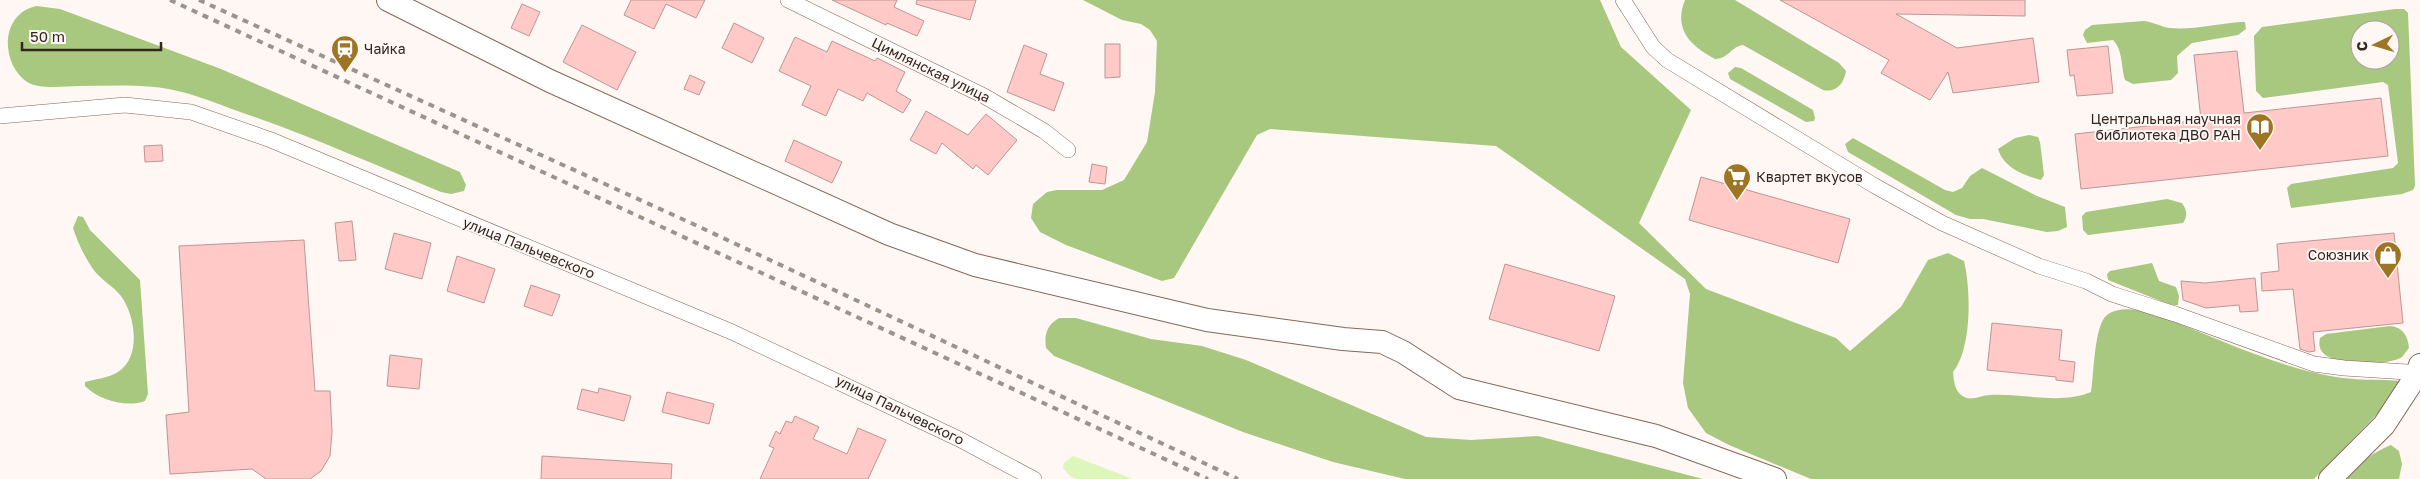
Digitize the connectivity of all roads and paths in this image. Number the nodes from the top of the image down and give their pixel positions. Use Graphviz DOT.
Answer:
graph roads {
  1 [pos="388,0"];
  2 [pos="788,0"];
  3 [pos="1623,0"];
  4 [pos="0,116"];
  5 [pos="1068,150"];
  6 [pos="2418,370"];
  7 [pos="1034,479"];
  8 [pos="1775,479"];
  9 [pos="2330,479"];
  1 -- 8 [label="main road"];
  2 -- 5 [label="street, Цимлянская улица"];
  3 -- 6 [label="street"];
  4 -- 7 [label="street, улица Пальчевского"];
  6 -- 9 [label="main road"];
}
